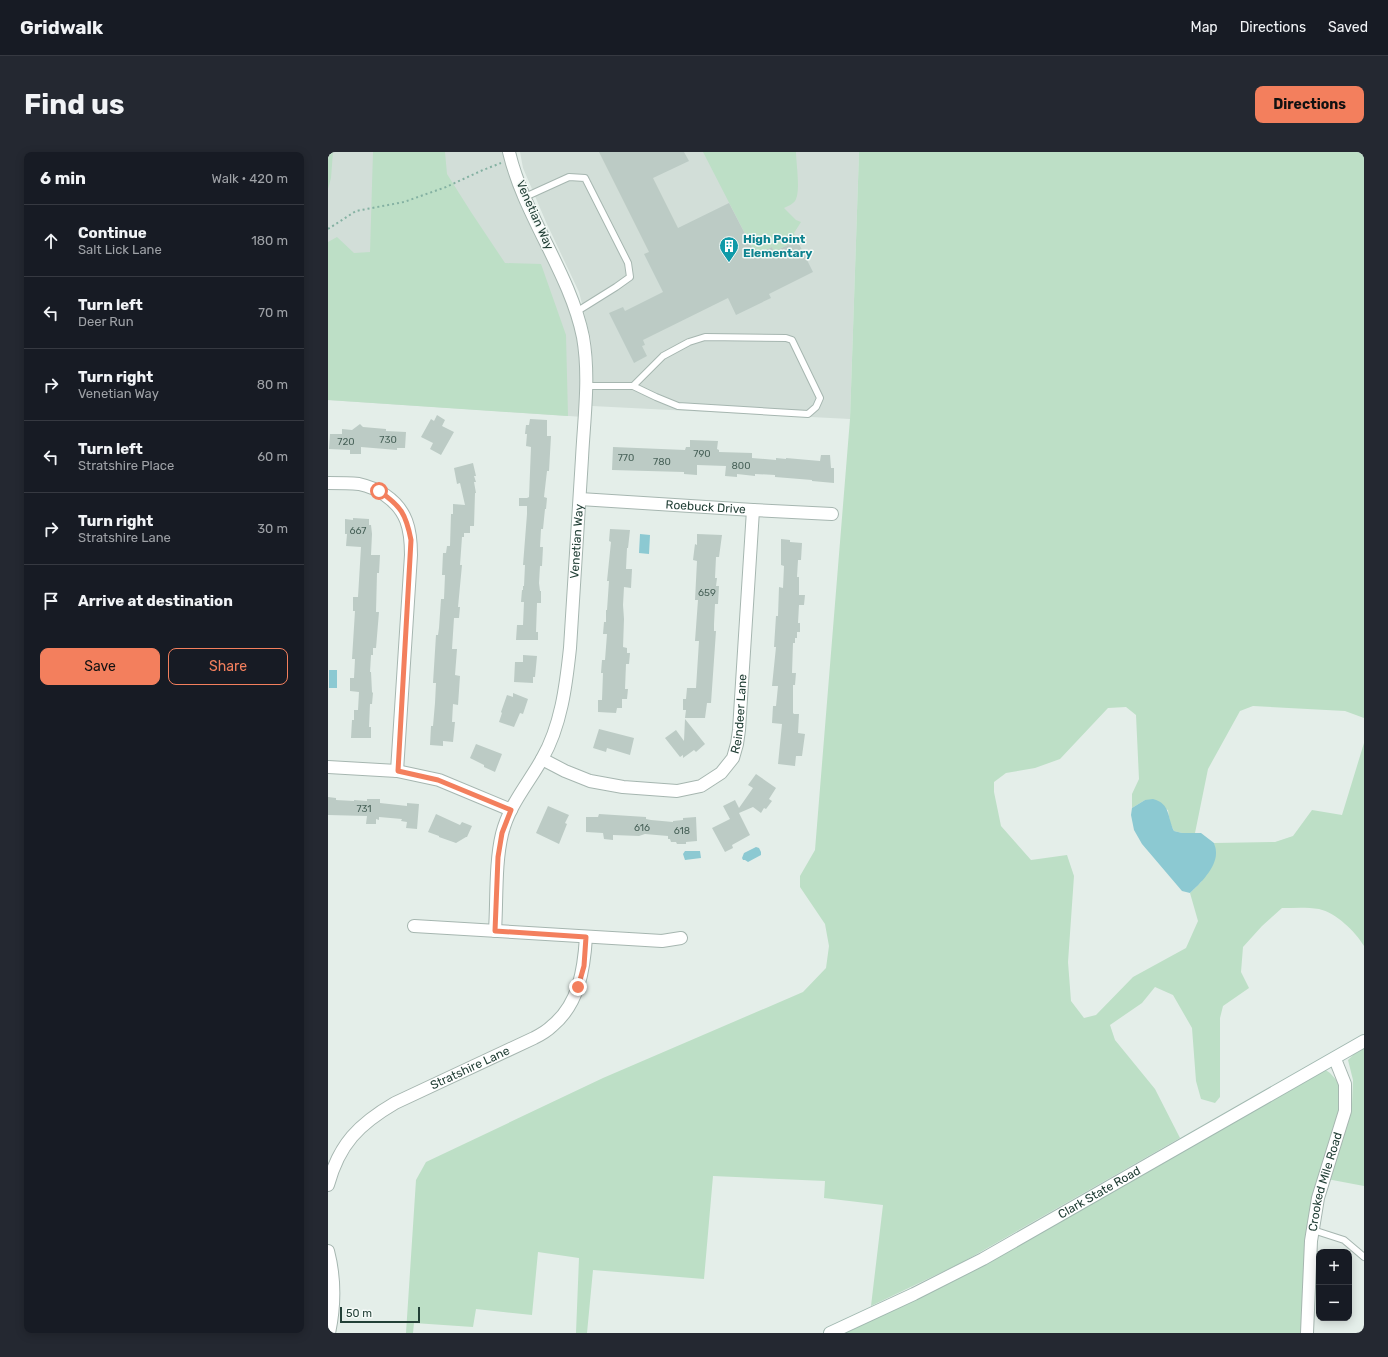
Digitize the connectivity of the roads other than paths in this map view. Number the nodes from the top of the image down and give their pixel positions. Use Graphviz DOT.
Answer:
graph roads {
  1 [pos="510,156"];
  2 [pos="525,197"];
  3 [pos="576,312"];
  4 [pos="586,386"];
  5 [pos="633,386"];
  6 [pos="328,482"];
  7 [pos="580,499"];
  8 [pos="753,510"];
  9 [pos="832,514"];
  10 [pos="542,759"];
  11 [pos="328,767"];
  12 [pos="398,771"];
  13 [pos="511,810"];
  14 [pos="414,926"];
  15 [pos="495,931"];
  16 [pos="586,937"];
  17 [pos="681,938"];
  18 [pos="1364,1041"];
  19 [pos="1335,1059"];
  20 [pos="328,1185"];
  21 [pos="1313,1230"];
  22 [pos="328,1251"];
  23 [pos="1364,1257"];
  24 [pos="329,1333"];
  25 [pos="830,1333"];
  26 [pos="1307,1333"];
  1 -- 2 [label="street, Venetian Way"];
  2 -- 3 [label="street, Venetian Way"];
  2 -- 3 [label="lane"];
  3 -- 4 [label="street, Venetian Way"];
  4 -- 5 [label="lane"];
  4 -- 7 [label="street, Venetian Way"];
  5 -- 5 [label="lane"];
  6 -- 12 [label="street"];
  7 -- 8 [label="street, Roebuck Drive"];
  7 -- 10 [label="street, Venetian Way"];
  8 -- 9 [label="street, Roebuck Drive"];
  8 -- 10 [label="street, Reindeer Lane"];
  10 -- 13 [label="street, Venetian Way"];
  11 -- 12 [label="street"];
  12 -- 13 [label="street"];
  13 -- 15 [label="street, Venetian Way"];
  14 -- 15 [label="street"];
  15 -- 16 [label="street"];
  16 -- 17 [label="street"];
  16 -- 20 [label="street, Stratshire Lane"];
  18 -- 19 [label="street, Clark State Road"];
  19 -- 21 [label="street, Crooked Mile Road"];
  19 -- 25 [label="street, Clark State Road"];
  21 -- 23 [label="lane"];
  21 -- 26 [label="street, Crooked Mile Road"];
  22 -- 24 [label="street"];
}
